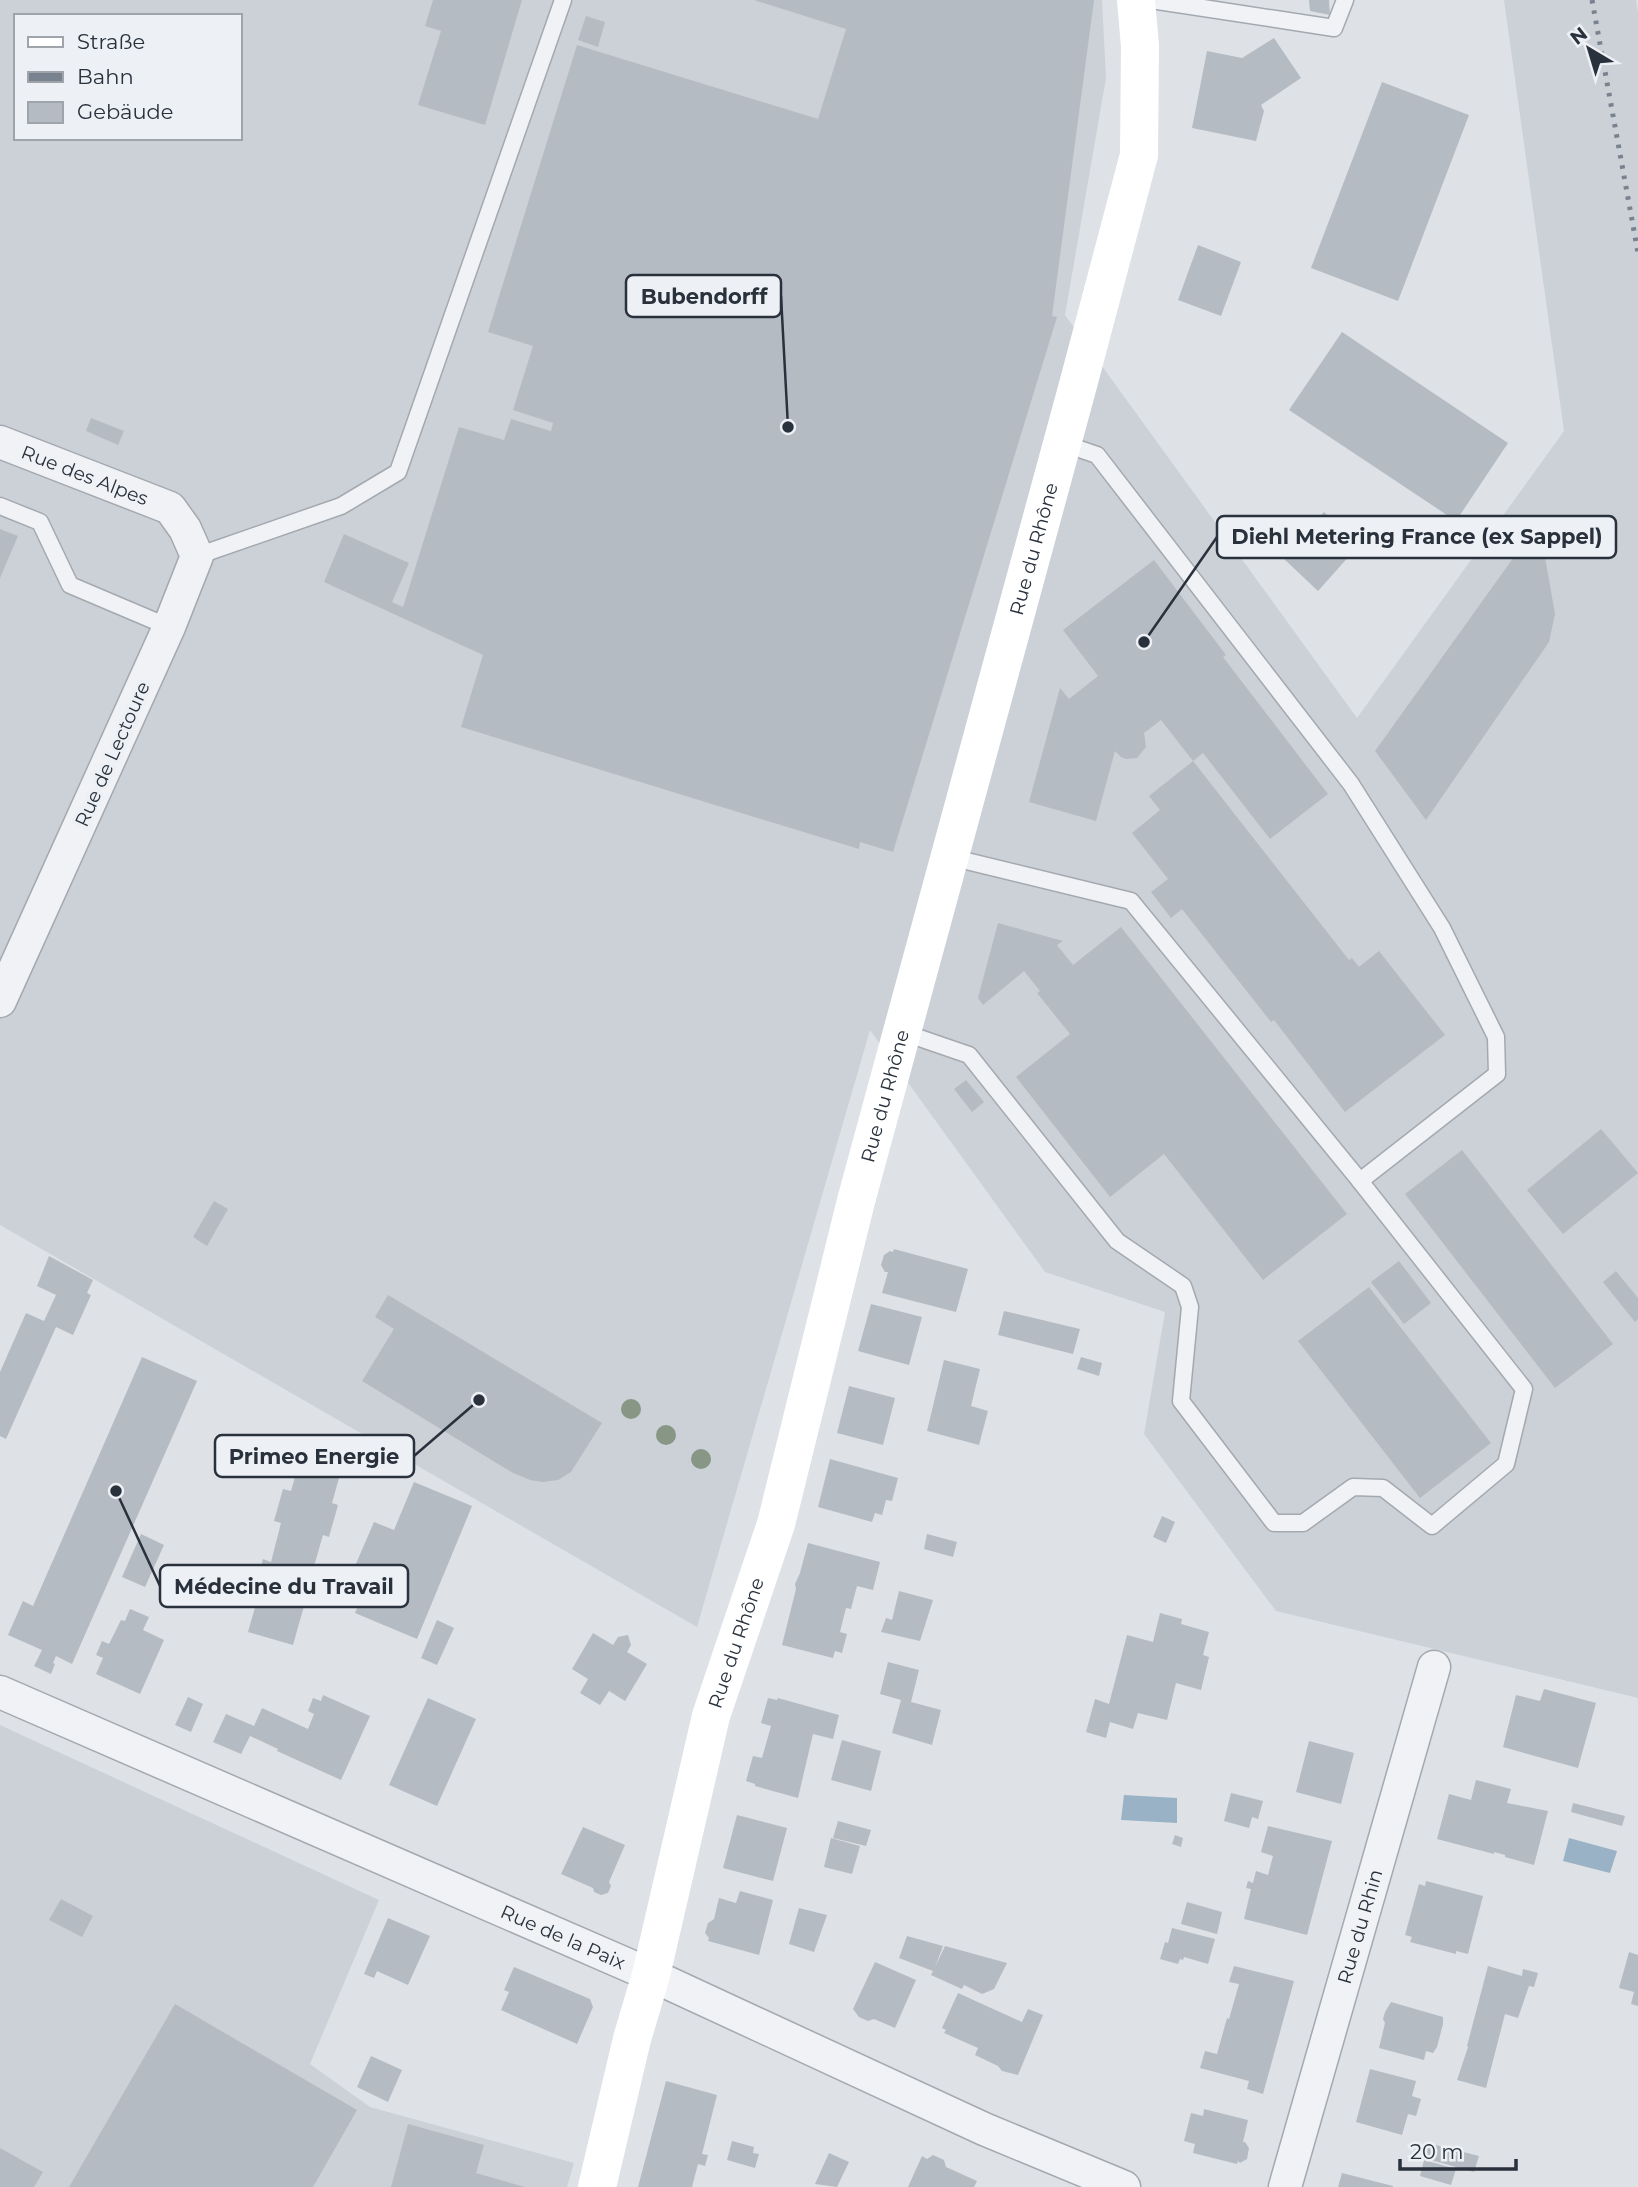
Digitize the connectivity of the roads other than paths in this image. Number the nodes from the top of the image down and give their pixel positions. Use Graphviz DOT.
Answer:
graph roads {
  1 [pos="563,0"];
  2 [pos="1136,0"];
  3 [pos="1150,0"];
  4 [pos="1345,0"];
  5 [pos="1228,6"];
  6 [pos="0,442"];
  7 [pos="1062,443"];
  8 [pos="0,506"];
  9 [pos="197,556"];
  10 [pos="169,627"];
  11 [pos="950,857"];
  12 [pos="0,1001"];
  13 [pos="902,1032"];
  14 [pos="1360,1181"];
  15 [pos="1434,1667"];
  16 [pos="0,1692"];
  17 [pos="651,1975"];
  18 [pos="597,2187"];
  19 [pos="1124,2187"];
  20 [pos="1285,2187"];
  1 -- 9 [label="lane"];
  2 -- 7 [label="street, Rue du Rhône"];
  3 -- 5 [label="lane"];
  4 -- 5 [label="lane"];
  6 -- 9 [label="street, Rue des Alpes"];
  7 -- 11 [label="street, Rue du Rhône"];
  7 -- 14 [label="lane"];
  8 -- 10 [label="lane"];
  9 -- 10 [label="street, Rue de Lectoure"];
  10 -- 12 [label="street, Rue de Lectoure"];
  11 -- 13 [label="street, Rue du Rhône"];
  11 -- 14 [label="lane"];
  13 -- 14 [label="lane"];
  13 -- 17 [label="street, Rue du Rhône"];
  15 -- 20 [label="street, Rue du Rhin"];
  16 -- 17 [label="street, Rue de la Paix"];
  17 -- 18 [label="street, Rue du Rhône"];
  17 -- 19 [label="street, Rue de la Paix"];
}
